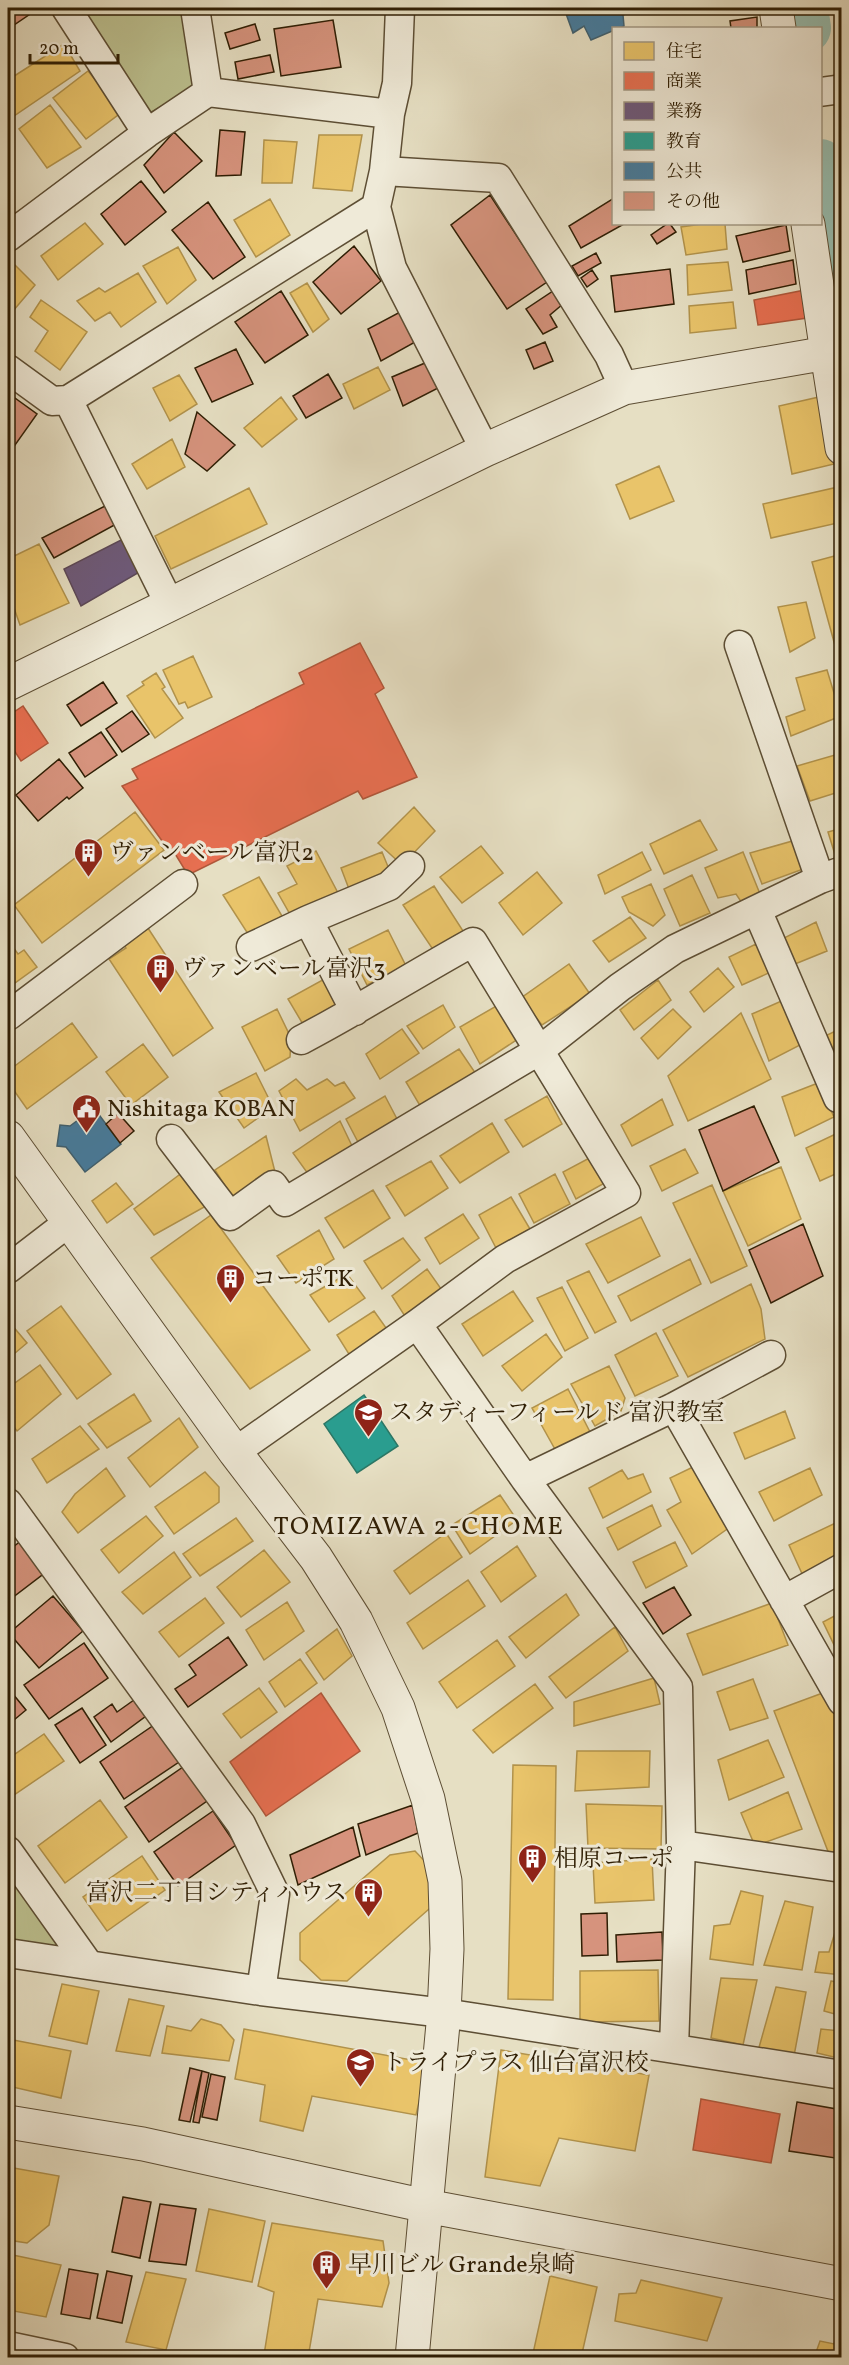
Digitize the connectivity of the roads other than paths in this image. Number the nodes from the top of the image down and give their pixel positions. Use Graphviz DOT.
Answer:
graph roads {
  1 [pos="66,8"];
  2 [pos="195,8"];
  3 [pos="400,8"];
  4 [pos="776,8"];
  5 [pos="779,27"];
  6 [pos="208,92"];
  7 [pos="390,114"];
  8 [pos="147,133"];
  9 [pos="384,171"];
  10 [pos="376,207"];
  11 [pos="808,225"];
  12 [pos="8,237"];
  13 [pos="835,350"];
  14 [pos="8,369"];
  15 [pos="624,388"];
  16 [pos="68,400"];
  17 [pos="842,448"];
  18 [pos="485,450"];
  19 [pos="170,605"];
  20 [pos="739,645"];
  21 [pos="8,684"];
  22 [pos="410,866"];
  23 [pos="831,875"];
  24 [pos="183,884"];
  25 [pos="757,910"];
  26 [pos="308,920"];
  27 [pos="251,947"];
  28 [pos="355,1011"];
  29 [pos="8,1016"];
  30 [pos="301,1040"];
  31 [pos="540,1050"];
  32 [pos="838,1098"];
  33 [pos="8,1137"];
  34 [pos="171,1139"];
  35 [pos="69,1222"];
  36 [pos="8,1269"];
  37 [pos="417,1324"];
  38 [pos="771,1355"];
  39 [pos="674,1407"];
  40 [pos="235,1452"];
  41 [pos="525,1479"];
  42 [pos="8,1503"];
  43 [pos="842,1569"];
  44 [pos="784,1600"];
  45 [pos="842,1701"];
  46 [pos="681,1845"];
  47 [pos="8,1851"];
  48 [pos="842,1868"];
  49 [pos="8,1953"];
  50 [pos="89,1965"];
  51 [pos="261,1991"];
  52 [pos="444,2013"];
  53 [pos="674,2048"];
  54 [pos="842,2075"];
  55 [pos="8,2122"];
  56 [pos="426,2206"];
  57 [pos="842,2284"];
  58 [pos="8,2346"];
  59 [pos="65,2358"];
  60 [pos="412,2358"];
  1 -- 8 [label="street"];
  2 -- 6 [label="street"];
  3 -- 7 [label="street"];
  4 -- 5 [label="street"];
  6 -- 7 [label="street"];
  6 -- 8 [label="street"];
  7 -- 9 [label="street"];
  8 -- 12 [label="street"];
  9 -- 10 [label="street"];
  9 -- 15 [label="street"];
  10 -- 16 [label="street"];
  10 -- 18 [label="street"];
  11 -- 13 [label="street"];
  13 -- 15 [label="street"];
  13 -- 17 [label="street"];
  14 -- 16 [label="street"];
  15 -- 18 [label="street"];
  16 -- 19 [label="street"];
  18 -- 19 [label="street"];
  19 -- 21 [label="street"];
  20 -- 23 [label="street"];
  22 -- 26 [label="street"];
  23 -- 25 [label="street"];
  24 -- 29 [label="street"];
  25 -- 31 [label="street"];
  25 -- 32 [label="street"];
  26 -- 27 [label="street"];
  26 -- 28 [label="street"];
  28 -- 30 [label="street"];
  28 -- 31 [label="street"];
  31 -- 34 [label="street"];
  31 -- 37 [label="street"];
  33 -- 35 [label="street"];
  35 -- 36 [label="street"];
  35 -- 40 [label="street"];
  37 -- 40 [label="street"];
  37 -- 41 [label="street"];
  38 -- 39 [label="street"];
  39 -- 41 [label="street"];
  39 -- 44 [label="street"];
  40 -- 52 [label="street"];
  41 -- 46 [label="street"];
  42 -- 51 [label="street"];
  43 -- 44 [label="street"];
  44 -- 45 [label="street"];
  46 -- 48 [label="street"];
  46 -- 53 [label="street"];
  47 -- 50 [label="street"];
  49 -- 50 [label="street"];
  50 -- 51 [label="street"];
  51 -- 52 [label="street"];
  52 -- 53 [label="street"];
  52 -- 56 [label="street"];
  53 -- 54 [label="street"];
  55 -- 56 [label="street"];
  56 -- 57 [label="street"];
  56 -- 60 [label="street"];
  58 -- 59 [label="street"];
}
